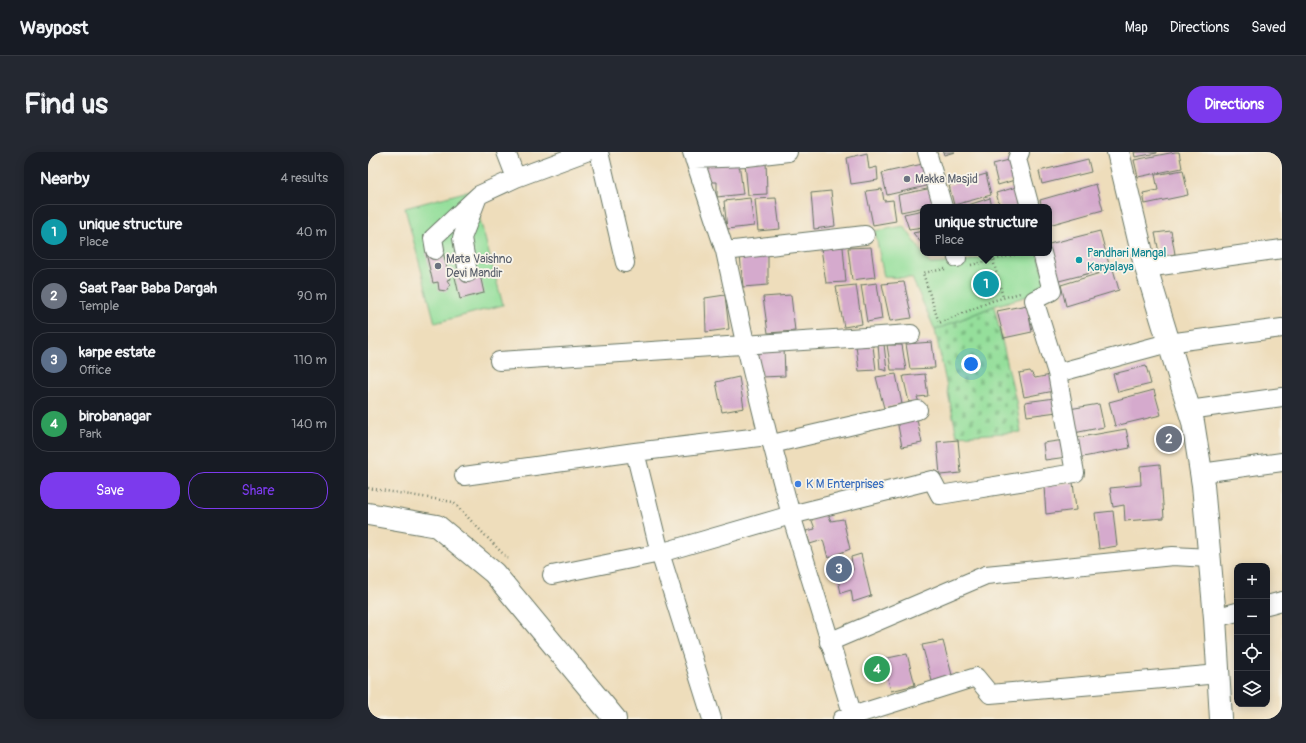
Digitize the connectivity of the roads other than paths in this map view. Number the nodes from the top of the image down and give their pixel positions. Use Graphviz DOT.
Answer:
graph roads {
  1 [pos="506,152"];
  2 [pos="599,152"];
  3 [pos="788,152"];
  4 [pos="927,152"];
  5 [pos="1020,152"];
  6 [pos="1118,152"];
  7 [pos="577,154"];
  8 [pos="693,155"];
  9 [pos="516,178"];
  10 [pos="479,194"];
  11 [pos="942,204"];
  12 [pos="1029,204"];
  13 [pos="865,236"];
  14 [pos="1282,249"];
  15 [pos="435,250"];
  16 [pos="725,251"];
  17 [pos="1043,256"];
  18 [pos="625,263"];
  19 [pos="1146,268"];
  20 [pos="468,273"];
  21 [pos="1282,328"];
  22 [pos="911,334"];
  23 [pos="1168,343"];
  24 [pos="746,345"];
  25 [pos="499,361"];
  26 [pos="1057,373"];
  27 [pos="1282,397"];
  28 [pos="918,410"];
  29 [pos="1189,410"];
  30 [pos="770,440"];
  31 [pos="635,452"];
  32 [pos="1282,462"];
  33 [pos="1201,473"];
  34 [pos="464,476"];
  35 [pos="368,514"];
  36 [pos="791,515"];
  37 [pos="660,553"];
  38 [pos="1209,558"];
  39 [pos="552,575"];
  40 [pos="1282,601"];
  41 [pos="1270,604"];
  42 [pos="1234,613"];
  43 [pos="1215,618"];
  44 [pos="829,642"];
  45 [pos="1219,674"];
  46 [pos="848,717"];
  47 [pos="615,719"];
  48 [pos="712,719"];
  49 [pos="1221,719"];
  1 -- 9 [label="street"];
  2 -- 18 [label="street"];
  3 -- 8 [label="street"];
  4 -- 11 [label="street"];
  5 -- 12 [label="street"];
  6 -- 19 [label="main road"];
  7 -- 9 [label="street"];
  8 -- 16 [label="street"];
  9 -- 10 [label="street"];
  10 -- 15 [label="street"];
  10 -- 20 [label="street"];
  13 -- 16 [label="street"];
  14 -- 19 [label="street"];
  16 -- 24 [label="street"];
  17 -- 26 [label="street"];
  19 -- 23 [label="main road"];
  21 -- 23 [label="street"];
  22 -- 24 [label="street"];
  23 -- 26 [label="street"];
  23 -- 29 [label="main road"];
  24 -- 25 [label="street"];
  24 -- 30 [label="street"];
  26 -- 36 [label="street"];
  27 -- 29 [label="street"];
  28 -- 30 [label="street"];
  29 -- 33 [label="main road"];
  30 -- 31 [label="street"];
  30 -- 36 [label="street"];
  31 -- 34 [label="street"];
  31 -- 37 [label="street"];
  32 -- 33 [label="street"];
  33 -- 38 [label="main road"];
  35 -- 47 [label="main road"];
  36 -- 37 [label="street"];
  36 -- 44 [label="street"];
  37 -- 39 [label="street"];
  37 -- 48 [label="street"];
  38 -- 43 [label="main road"];
  38 -- 44 [label="street"];
  40 -- 41 [label="street"];
  42 -- 43 [label="street"];
  43 -- 45 [label="main road"];
  44 -- 46 [label="street"];
  45 -- 46 [label="street"];
  45 -- 49 [label="main road"];
}
